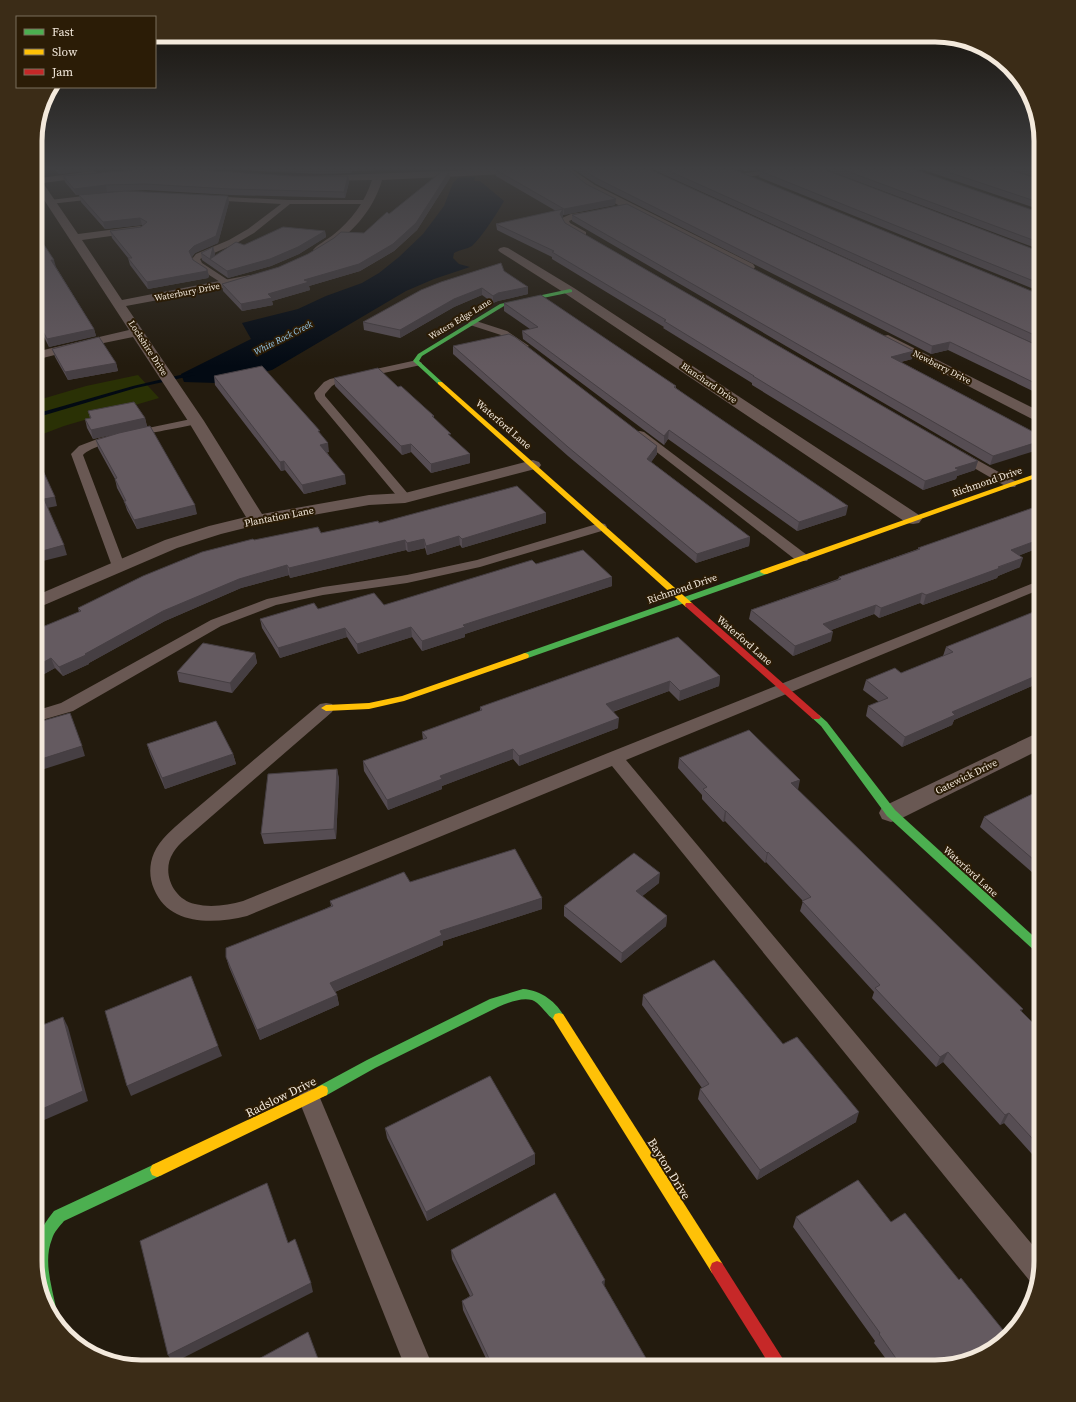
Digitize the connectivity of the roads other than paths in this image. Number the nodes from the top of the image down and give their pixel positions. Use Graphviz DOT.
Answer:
graph roads {
  1 [pos="74,235"];
  2 [pos="95,235"];
  3 [pos="244,235"];
  4 [pos="337,235"];
  5 [pos="586,235"];
  6 [pos="689,235"];
  7 [pos="76,238"];
  8 [pos="590,238"];
  9 [pos="504,250"];
  10 [pos="311,254"];
  11 [pos="759,272"];
  12 [pos="259,276"];
  13 [pos="228,284"];
  14 [pos="570,291"];
  15 [pos="119,304"];
  16 [pos="472,323"];
  17 [pos="138,332"];
  18 [pos="879,334"];
  19 [pos="531,352"];
  20 [pos="42,354"];
  21 [pos="417,363"];
  22 [pos="1034,414"];
  23 [pos="196,421"];
  24 [pos="632,428"];
  25 [pos="949,448"];
  26 [pos="533,465"];
  27 [pos="1034,476"];
  28 [pos="1011,484"];
  29 [pos="405,498"];
  30 [pos="913,519"];
  31 [pos="257,520"];
  32 [pos="600,527"];
  33 [pos="802,558"];
  34 [pos="118,566"];
  35 [pos="1034,587"];
  36 [pos="42,600"];
  37 [pos="682,600"];
  38 [pos="784,688"];
  39 [pos="326,708"];
  40 [pos="42,715"];
  41 [pos="1034,746"];
  42 [pos="614,757"];
  43 [pos="891,813"];
  44 [pos="1034,944"];
  45 [pos="528,993"];
  46 [pos="309,1098"];
  47 [pos="42,1240"];
  48 [pos="42,1240"];
  49 [pos="42,1252"];
  50 [pos="42,1252"];
  51 [pos="1034,1266"];
  52 [pos="47,1291"];
  53 [pos="416,1360"];
  54 [pos="776,1360"];
  1 -- 7 [label="street, Lockshire Drive"];
  2 -- 7 [label="street"];
  3 -- 13 [label="lane"];
  4 -- 10 [label="street"];
  5 -- 8 [label="lane"];
  6 -- 11 [label="street"];
  7 -- 15 [label="street, Lockshire Drive"];
  9 -- 14 [label="street, Blanchard Drive"];
  12 -- 13 [label="street, Waterbury Drive"];
  13 -- 15 [label="street, Waterbury Drive"];
  14 -- 16 [label="street, Waters Edge Lane"];
  14 -- 30 [label="street, Blanchard Drive"];
  15 -- 17 [label="street, Lockshire Drive"];
  16 -- 19 [label="lane"];
  16 -- 21 [label="street, Waters Edge Lane"];
  17 -- 20 [label="street"];
  17 -- 23 [label="street, Lockshire Drive"];
  18 -- 22 [label="street, Newberry Drive"];
  21 -- 26 [label="street, Waterford Lane"];
  21 -- 29 [label="lane"];
  23 -- 31 [label="street, Lockshire Drive"];
  23 -- 34 [label="lane"];
  24 -- 33 [label="lane"];
  25 -- 28 [label="lane"];
  26 -- 29 [label="street, Plantation Lane"];
  26 -- 32 [label="street, Waterford Lane"];
  27 -- 28 [label="street, Richmond Drive"];
  28 -- 30 [label="street, Richmond Drive"];
  29 -- 31 [label="street, Plantation Lane"];
  30 -- 33 [label="street, Richmond Drive"];
  31 -- 34 [label="street, Plantation Lane"];
  32 -- 37 [label="street, Waterford Lane"];
  32 -- 40 [label="lane"];
  33 -- 37 [label="street, Richmond Drive"];
  34 -- 36 [label="street, Plantation Lane"];
  35 -- 38 [label="lane"];
  37 -- 38 [label="street, Waterford Lane"];
  37 -- 39 [label="street, Richmond Drive"];
  38 -- 42 [label="lane"];
  38 -- 43 [label="street, Waterford Lane"];
  39 -- 42 [label="lane"];
  41 -- 43 [label="street, Gatewick Drive"];
  42 -- 51 [label="lane"];
  43 -- 44 [label="street, Waterford Lane"];
  45 -- 46 [label="street, Radslow Drive"];
  45 -- 54 [label="street, Bayton Drive"];
  46 -- 47 [label="street, Radslow Drive"];
  46 -- 53 [label="lane"];
  48 -- 49 [label="street, Radslow Drive"];
  50 -- 52 [label="street, Radslow Drive"];
}
